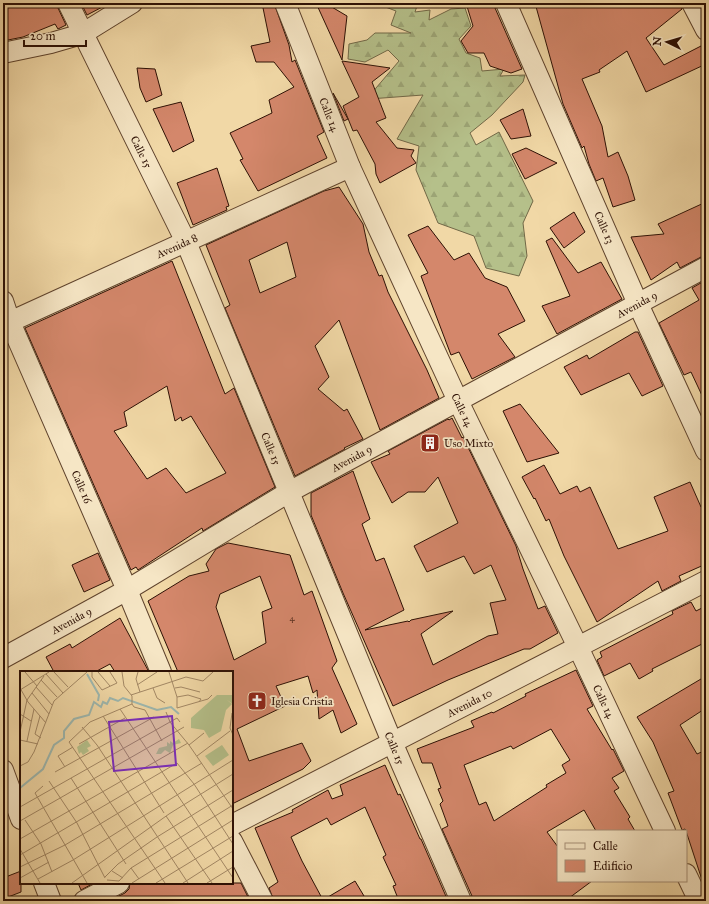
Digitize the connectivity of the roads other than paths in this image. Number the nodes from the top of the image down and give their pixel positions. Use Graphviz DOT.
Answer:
graph roads {
  1 [pos="68,3"];
  2 [pos="132,3"];
  3 [pos="285,3"];
  4 [pos="506,3"];
  5 [pos="692,3"];
  6 [pos="706,30"];
  7 [pos="82,34"];
  8 [pos="3,53"];
  9 [pos="350,167"];
  10 [pos="186,242"];
  11 [pos="706,267"];
  12 [pos="3,301"];
  13 [pos="638,304"];
  14 [pos="7,323"];
  15 [pos="458,401"];
  16 [pos="706,451"];
  17 [pos="289,492"];
  18 [pos="706,581"];
  19 [pos="127,590"];
  20 [pos="578,647"];
  21 [pos="3,658"];
  22 [pos="161,671"];
  23 [pos="392,742"];
  24 [pos="3,770"];
  25 [pos="20,816"];
  26 [pos="233,824"];
  27 [pos="665,830"];
  28 [pos="233,843"];
  29 [pos="687,876"];
  30 [pos="44,884"];
  31 [pos="117,884"];
  32 [pos="51,901"];
  33 [pos="84,901"];
  34 [pos="263,901"];
  35 [pos="461,901"];
  36 [pos="699,901"];
  1 -- 7 [label="street, Calle 15"];
  2 -- 7 [label="street"];
  3 -- 9 [label="street, Calle 14"];
  4 -- 13 [label="street, Calle 13"];
  5 -- 6 [label="street"];
  7 -- 8 [label="street"];
  7 -- 10 [label="street, Calle 15"];
  9 -- 10 [label="street, Avenida 8"];
  9 -- 15 [label="street, Calle 14"];
  10 -- 14 [label="street, Avenida 8"];
  10 -- 17 [label="street, Calle 15"];
  11 -- 13 [label="street, Avenida 9"];
  12 -- 14 [label="street, Calle 16"];
  13 -- 15 [label="street, Avenida 9"];
  13 -- 16 [label="street, Calle 13"];
  14 -- 19 [label="street, Calle 16"];
  15 -- 17 [label="street, Avenida 9"];
  15 -- 20 [label="street, Calle 14"];
  17 -- 19 [label="street, Avenida 9"];
  17 -- 23 [label="street, Calle 15"];
  18 -- 20 [label="street, Avenida 10"];
  19 -- 21 [label="street, Avenida 9"];
  19 -- 22 [label="street, Calle 16"];
  20 -- 23 [label="street, Avenida 10"];
  20 -- 27 [label="street, Calle 14"];
  23 -- 26 [label="street, Avenida 10"];
  23 -- 35 [label="street, Calle 15"];
  24 -- 25 [label="street"];
  28 -- 34 [label="street"];
  29 -- 36 [label="street"];
  30 -- 32 [label="street"];
  31 -- 33 [label="street"];
}
